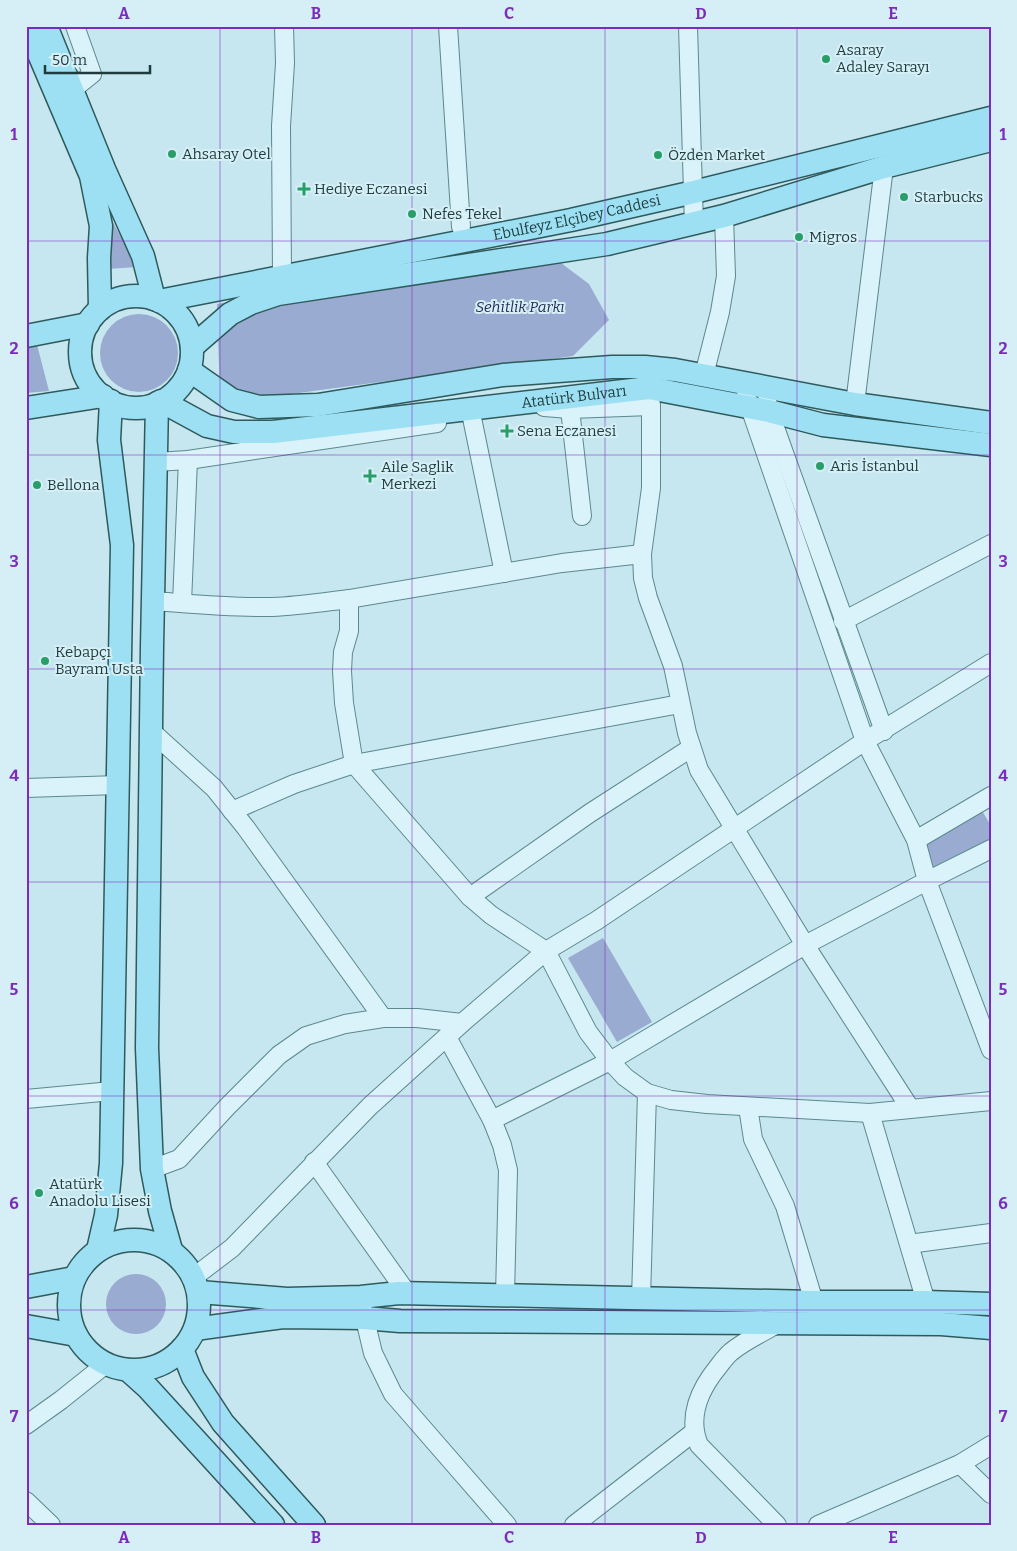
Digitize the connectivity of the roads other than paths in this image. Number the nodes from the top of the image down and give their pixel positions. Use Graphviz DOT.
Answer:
graph roads {
  1 [pos="75,26"];
  2 [pos="284,26"];
  3 [pos="448,26"];
  4 [pos="688,26"];
  5 [pos="33,31"];
  6 [pos="72,90"];
  7 [pos="991,118"];
  8 [pos="991,140"];
  9 [pos="884,167"];
  10 [pos="694,192"];
  11 [pos="724,216"];
  12 [pos="694,224"];
  13 [pos="462,227"];
  14 [pos="282,277"];
  15 [pos="157,300"];
  16 [pos="94,316"];
  17 [pos="26,336"];
  18 [pos="192,347"];
  19 [pos="189,370"];
  20 [pos="704,375"];
  21 [pos="743,382"];
  22 [pos="765,386"];
  23 [pos="649,387"];
  24 [pos="107,398"];
  25 [pos="159,402"];
  26 [pos="855,404"];
  27 [pos="26,408"];
  28 [pos="570,409"];
  29 [pos="759,409"];
  30 [pos="472,418"];
  31 [pos="991,423"];
  32 [pos="991,445"];
  33 [pos="188,460"];
  34 [pos="156,462"];
  35 [pos="582,516"];
  36 [pos="991,544"];
  37 [pos="642,554"];
  38 [pos="504,573"];
  39 [pos="349,599"];
  40 [pos="153,601"];
  41 [pos="182,603"];
  42 [pos="843,620"];
  43 [pos="991,663"];
  44 [pos="680,704"];
  45 [pos="151,731"];
  46 [pos="884,731"];
  47 [pos="866,741"];
  48 [pos="692,748"];
  49 [pos="354,764"];
  50 [pos="118,785"];
  51 [pos="26,788"];
  52 [pos="989,802"];
  53 [pos="232,811"];
  54 [pos="734,829"];
  55 [pos="916,840"];
  56 [pos="991,849"];
  57 [pos="927,881"];
  58 [pos="470,897"];
  59 [pos="805,945"];
  60 [pos="546,951"];
  61 [pos="384,1018"];
  62 [pos="462,1023"];
  63 [pos="446,1037"];
  64 [pos="991,1050"];
  65 [pos="610,1061"];
  66 [pos="112,1091"];
  67 [pos="647,1093"];
  68 [pos="26,1099"];
  69 [pos="991,1100"];
  70 [pos="748,1107"];
  71 [pos="910,1108"];
  72 [pos="870,1113"];
  73 [pos="492,1120"];
  74 [pos="314,1162"];
  75 [pos="152,1169"];
  76 [pos="991,1234"];
  77 [pos="909,1244"];
  78 [pos="98,1250"];
  79 [pos="171,1250"];
  80 [pos="74,1278"];
  81 [pos="196,1285"];
  82 [pos="26,1287"];
  83 [pos="407,1294"];
  84 [pos="505,1296"];
  85 [pos="641,1299"];
  86 [pos="990,1300"];
  87 [pos="814,1302"];
  88 [pos="926,1302"];
  89 [pos="362,1308"];
  90 [pos="851,1313"];
  91 [pos="777,1324"];
  92 [pos="26,1326"];
  93 [pos="991,1328"];
  94 [pos="195,1329"];
  95 [pos="76,1334"];
  96 [pos="182,1349"];
  97 [pos="106,1364"];
  98 [pos="128,1370"];
  99 [pos="26,1425"];
  100 [pos="694,1432"];
  101 [pos="991,1444"];
  102 [pos="960,1464"];
  103 [pos="991,1494"];
  104 [pos="26,1500"];
  105 [pos="52,1525"];
  106 [pos="274,1525"];
  107 [pos="314,1525"];
  108 [pos="507,1525"];
  109 [pos="574,1525"];
  110 [pos="777,1525"];
  111 [pos="818,1525"];
  1 -- 6 [label="street"];
  2 -- 14 [label="street"];
  3 -- 13 [label="street"];
  4 -- 10 [label="street"];
  5 -- 6 [label="main road"];
  5 -- 16 [label="main road"];
  6 -- 15 [label="main road"];
  7 -- 10 [label="main road, Ebulfeyz Elçibey Caddesi"];
  8 -- 9 [label="main road, Ebulfeyz Elçibey Caddesi"];
  9 -- 11 [label="main road, Ebulfeyz Elçibey Caddesi"];
  9 -- 26 [label="street"];
  10 -- 12 [label="street"];
  10 -- 14 [label="main road, Ebulfeyz Elçibey Caddesi"];
  11 -- 12 [label="main road, Ebulfeyz Elçibey Caddesi"];
  11 -- 20 [label="street"];
  12 -- 18 [label="main road, Ebulfeyz Elçibey Caddesi"];
  14 -- 15 [label="main road, Ebulfeyz Elçibey Caddesi"];
  15 -- 16 [label="main road"];
  15 -- 18 [label="main road"];
  16 -- 17 [label="main road"];
  16 -- 24 [label="main road"];
  18 -- 19 [label="main road"];
  19 -- 23 [label="main road, Atatürk Bulvarı"];
  19 -- 25 [label="main road"];
  20 -- 21 [label="main road, Atatürk Bulvarı"];
  20 -- 23 [label="main road, Atatürk Bulvarı"];
  21 -- 22 [label="main road, Atatürk Bulvarı"];
  21 -- 29 [label="street"];
  22 -- 26 [label="main road, Atatürk Bulvarı"];
  22 -- 29 [label="street"];
  23 -- 25 [label="main road, Atatürk Bulvarı"];
  23 -- 28 [label="street"];
  23 -- 29 [label="main road, Atatürk Bulvarı"];
  23 -- 37 [label="street"];
  24 -- 25 [label="main road"];
  24 -- 27 [label="main road"];
  24 -- 50 [label="main road"];
  25 -- 34 [label="main road"];
  26 -- 31 [label="main road, Atatürk Bulvarı"];
  28 -- 30 [label="street"];
  28 -- 35 [label="street"];
  29 -- 32 [label="main road, Atatürk Bulvarı"];
  29 -- 42 [label="street"];
  29 -- 47 [label="street"];
  30 -- 33 [label="street"];
  30 -- 38 [label="street"];
  33 -- 34 [label="street"];
  33 -- 41 [label="street"];
  34 -- 40 [label="main road"];
  36 -- 42 [label="street"];
  37 -- 38 [label="street"];
  37 -- 44 [label="street"];
  38 -- 39 [label="street"];
  39 -- 41 [label="street"];
  39 -- 49 [label="street"];
  40 -- 41 [label="street"];
  40 -- 45 [label="main road"];
  42 -- 46 [label="street"];
  43 -- 46 [label="street"];
  44 -- 48 [label="street"];
  44 -- 49 [label="street"];
  45 -- 53 [label="street"];
  45 -- 75 [label="main road"];
  46 -- 47 [label="street"];
  47 -- 54 [label="street"];
  47 -- 55 [label="street"];
  48 -- 54 [label="street"];
  48 -- 58 [label="street"];
  49 -- 53 [label="street"];
  49 -- 58 [label="street"];
  50 -- 51 [label="street"];
  50 -- 66 [label="main road"];
  52 -- 55 [label="street"];
  53 -- 61 [label="street"];
  54 -- 59 [label="street"];
  54 -- 60 [label="street"];
  55 -- 57 [label="street"];
  56 -- 57 [label="street"];
  57 -- 59 [label="street"];
  57 -- 64 [label="street"];
  58 -- 60 [label="street"];
  59 -- 65 [label="street"];
  59 -- 71 [label="street"];
  60 -- 62 [label="street"];
  60 -- 65 [label="street"];
  61 -- 62 [label="street"];
  61 -- 75 [label="street"];
  62 -- 63 [label="street"];
  63 -- 73 [label="street"];
  63 -- 74 [label="street"];
  65 -- 67 [label="street"];
  65 -- 73 [label="street"];
  66 -- 68 [label="street"];
  66 -- 78 [label="main road"];
  67 -- 70 [label="street"];
  67 -- 85 [label="street"];
  69 -- 71 [label="street"];
  70 -- 72 [label="street"];
  70 -- 87 [label="street"];
  71 -- 72 [label="street"];
  72 -- 77 [label="street"];
  73 -- 84 [label="street"];
  74 -- 81 [label="street"];
  74 -- 83 [label="street"];
  75 -- 79 [label="main road"];
  76 -- 77 [label="street"];
  77 -- 88 [label="street"];
  78 -- 79 [label="main road"];
  78 -- 80 [label="main road"];
  79 -- 81 [label="main road"];
  80 -- 82 [label="main road"];
  80 -- 95 [label="main road"];
  81 -- 89 [label="main road"];
  81 -- 94 [label="main road"];
  83 -- 84 [label="main road"];
  83 -- 89 [label="main road"];
  84 -- 85 [label="main road"];
  85 -- 87 [label="main road"];
  86 -- 88 [label="main road"];
  87 -- 90 [label="main road"];
  88 -- 90 [label="main road"];
  89 -- 91 [label="main road"];
  89 -- 94 [label="main road"];
  89 -- 108 [label="street"];
  90 -- 91 [label="main road"];
  90 -- 93 [label="main road"];
  91 -- 100 [label="street"];
  92 -- 95 [label="main road"];
  94 -- 96 [label="main road"];
  95 -- 97 [label="main road"];
  96 -- 98 [label="main road"];
  96 -- 107 [label="main road"];
  97 -- 98 [label="main road"];
  97 -- 99 [label="street"];
  98 -- 106 [label="main road"];
  100 -- 109 [label="street"];
  100 -- 110 [label="street"];
  101 -- 102 [label="street"];
  102 -- 103 [label="street"];
  102 -- 111 [label="street"];
  104 -- 105 [label="street"];
}
